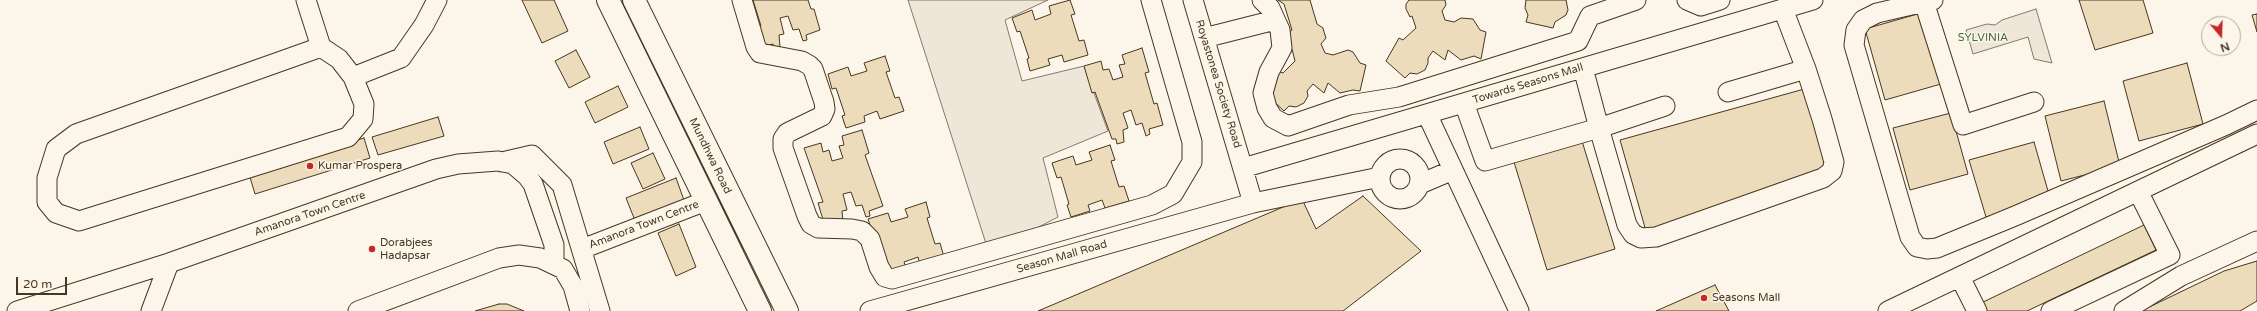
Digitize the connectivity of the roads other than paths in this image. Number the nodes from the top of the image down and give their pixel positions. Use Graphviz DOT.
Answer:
graph roads {
  1 [pos="306,0"];
  2 [pos="437,0"];
  3 [pos="608,0"];
  4 [pos="634,0"];
  5 [pos="742,0"];
  6 [pos="1151,0"];
  7 [pos="1193,0"];
  8 [pos="1262,0"];
  9 [pos="1636,0"];
  10 [pos="1687,0"];
  11 [pos="1720,0"];
  12 [pos="1813,0"];
  13 [pos="1928,1"];
  14 [pos="1783,9"];
  15 [pos="1275,20"];
  16 [pos="1204,38"];
  17 [pos="321,47"];
  18 [pos="1583,68"];
  19 [pos="1806,69"];
  20 [pos="353,77"];
  21 [pos="1728,92"];
  22 [pos="2034,102"];
  23 [pos="1464,103"];
  24 [pos="1665,106"];
  25 [pos="2257,110"];
  26 [pos="1427,114"];
  27 [pos="1599,128"];
  28 [pos="2257,134"];
  29 [pos="502,162"];
  30 [pos="1243,168"];
  31 [pos="1453,170"];
  32 [pos="1380,177"];
  33 [pos="1420,184"];
  34 [pos="2138,191"];
  35 [pos="706,201"];
  36 [pos="1253,203"];
  37 [pos="2257,241"];
  38 [pos="582,249"];
  39 [pos="169,263"];
  40 [pos="554,264"];
  41 [pos="1960,277"];
  42 [pos="17,311"];
  43 [pos="151,311"];
  44 [pos="358,311"];
  45 [pos="580,311"];
  46 [pos="600,311"];
  47 [pos="760,311"];
  48 [pos="787,311"];
  49 [pos="870,311"];
  50 [pos="1519,311"];
  51 [pos="1888,311"];
  52 [pos="1977,311"];
  53 [pos="2051,311"];
  54 [pos="2124,311"];
  1 -- 17 [label="street"];
  2 -- 20 [label="street"];
  3 -- 35 [label="highway"];
  4 -- 48 [label="highway, Mundhwa Road"];
  5 -- 6 [label="street"];
  7 -- 16 [label="street, Royastonea Society Road"];
  8 -- 15 [label="street"];
  9 -- 15 [label="street"];
  10 -- 11 [label="street"];
  12 -- 14 [label="street, Towards Seasons Mall"];
  13 -- 22 [label="street"];
  13 -- 25 [label="street"];
  14 -- 18 [label="street, Towards Seasons Mall"];
  14 -- 19 [label="street"];
  15 -- 16 [label="street"];
  16 -- 30 [label="street, Royastonea Society Road"];
  17 -- 20 [label="street"];
  17 -- 20 [label="street"];
  18 -- 23 [label="street, Towards Seasons Mall"];
  18 -- 27 [label="street"];
  19 -- 21 [label="street"];
  19 -- 27 [label="street"];
  23 -- 26 [label="street, Towards Seasons Mall"];
  23 -- 27 [label="street"];
  24 -- 27 [label="street"];
  26 -- 30 [label="street, Towards Seasons Mall"];
  26 -- 31 [label="street"];
  28 -- 34 [label="street"];
  29 -- 38 [label="street, Amanora Town Centre"];
  29 -- 39 [label="street, Amanora Town Centre"];
  29 -- 40 [label="street, Amanora Town Centre"];
  30 -- 36 [label="street, Royastonea Society Road"];
  31 -- 33 [label="street"];
  31 -- 50 [label="street"];
  32 -- 33 [label="street"];
  32 -- 33 [label="street"];
  32 -- 36 [label="street, Season Mall Road"];
  34 -- 41 [label="street"];
  34 -- 53 [label="street"];
  35 -- 38 [label="street, Amanora Town Centre"];
  35 -- 47 [label="highway"];
  36 -- 49 [label="street, Season Mall Road"];
  37 -- 54 [label="street"];
  38 -- 46 [label="street, Amanora Town Centre"];
  39 -- 42 [label="street, Amanora Town Centre"];
  39 -- 43 [label="street"];
  40 -- 44 [label="street"];
  40 -- 45 [label="street"];
  41 -- 51 [label="street"];
  41 -- 52 [label="street"];
}
